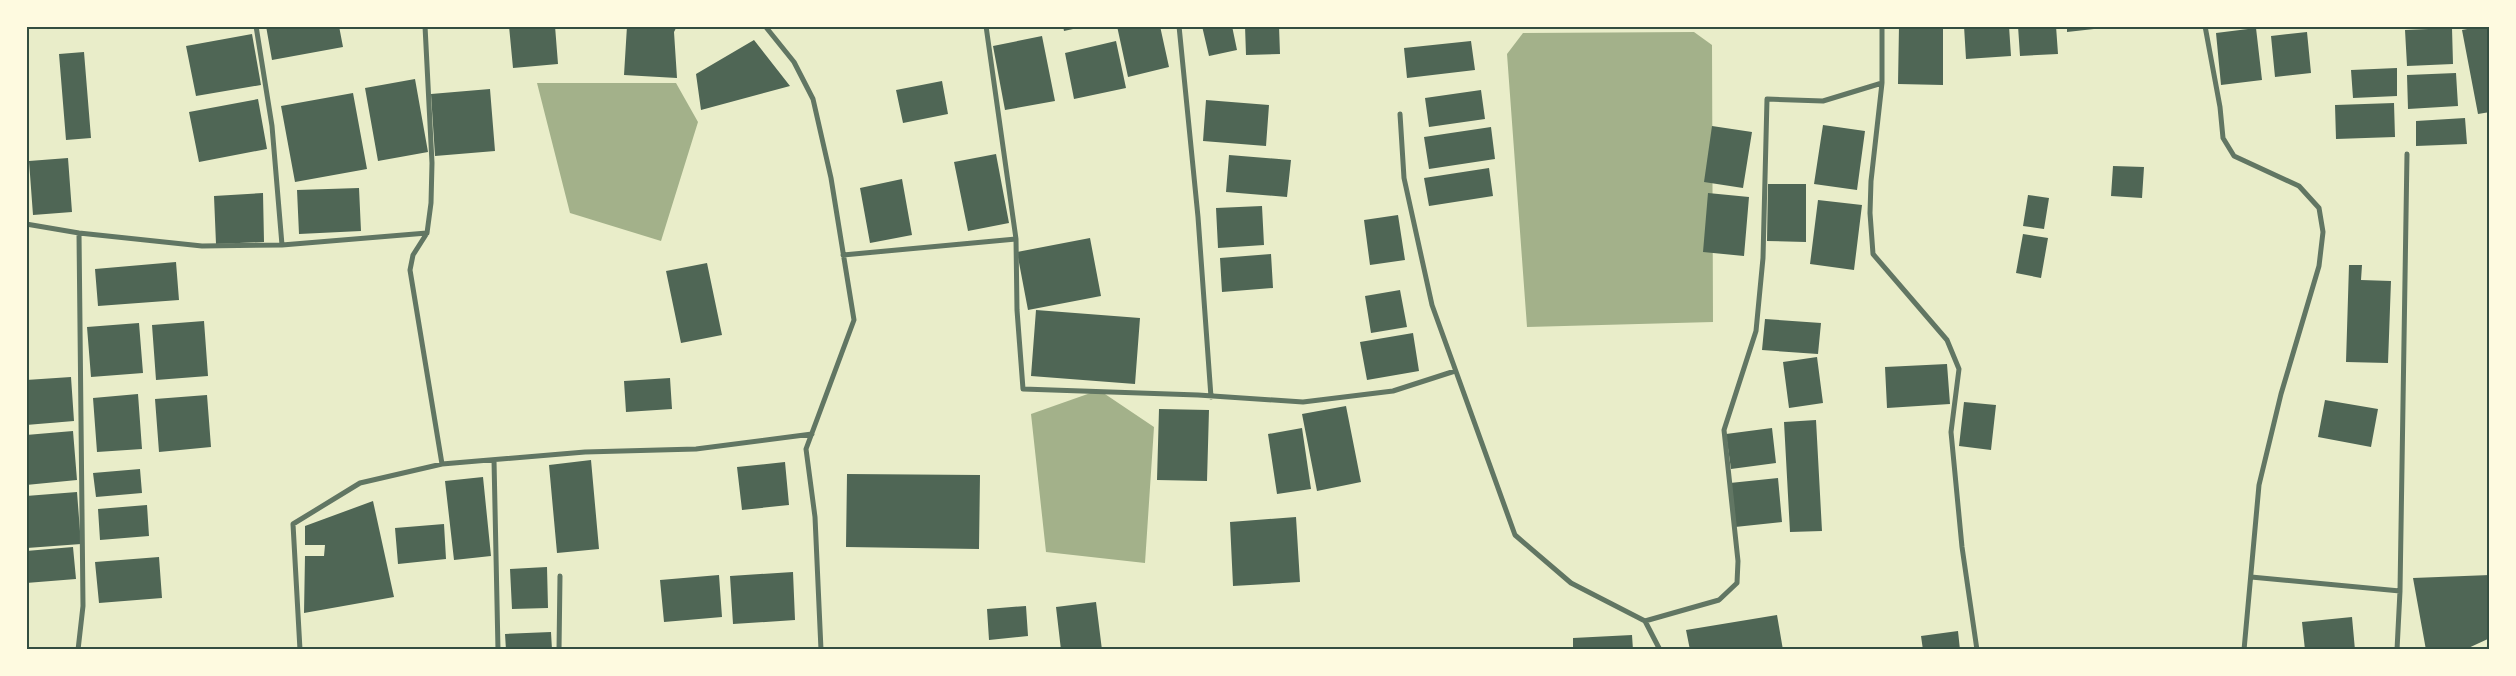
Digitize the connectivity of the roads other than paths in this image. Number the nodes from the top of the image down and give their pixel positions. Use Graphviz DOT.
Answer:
graph roads {
  1 [pos="256,26"];
  2 [pos="424,26"];
  3 [pos="764,26"];
  4 [pos="986,26"];
  5 [pos="1179,26"];
  6 [pos="1882,26"];
  7 [pos="2205,26"];
  8 [pos="1882,84"];
  9 [pos="1400,114"];
  10 [pos="2407,154"];
  11 [pos="26,224"];
  12 [pos="79,233"];
  13 [pos="426,233"];
  14 [pos="1016,239"];
  15 [pos="282,245"];
  16 [pos="843,255"];
  17 [pos="1455,371"];
  18 [pos="1211,397"];
  19 [pos="812,434"];
  20 [pos="494,460"];
  21 [pos="442,464"];
  22 [pos="560,576"];
  23 [pos="2250,577"];
  24 [pos="2400,591"];
  25 [pos="1645,620"];
  26 [pos="2490,648"];
  27 [pos="78,650"];
  28 [pos="300,650"];
  29 [pos="498,650"];
  30 [pos="559,650"];
  31 [pos="821,650"];
  32 [pos="1660,650"];
  33 [pos="1977,650"];
  34 [pos="2244,650"];
  35 [pos="2397,650"];
  36 [pos="2486,650"];
  1 -- 15 [label="street"];
  2 -- 13 [label="street"];
  3 -- 16 [label="street"];
  4 -- 14 [label="street"];
  5 -- 18 [label="street"];
  6 -- 8 [label="street"];
  7 -- 23 [label="street"];
  8 -- 25 [label="street"];
  8 -- 33 [label="street"];
  9 -- 17 [label="street"];
  10 -- 24 [label="street"];
  11 -- 12 [label="street"];
  12 -- 15 [label="street"];
  12 -- 27 [label="street"];
  13 -- 15 [label="street"];
  13 -- 21 [label="street"];
  14 -- 16 [label="street"];
  14 -- 18 [label="street"];
  16 -- 19 [label="street"];
  17 -- 18 [label="street"];
  17 -- 25 [label="street"];
  19 -- 20 [label="street"];
  19 -- 31 [label="street"];
  20 -- 21 [label="street"];
  20 -- 29 [label="street"];
  21 -- 28 [label="street"];
  22 -- 30 [label="street"];
  23 -- 24 [label="street"];
  23 -- 34 [label="street"];
  24 -- 35 [label="street"];
  25 -- 32 [label="street"];
  26 -- 36 [label="street"];
}
